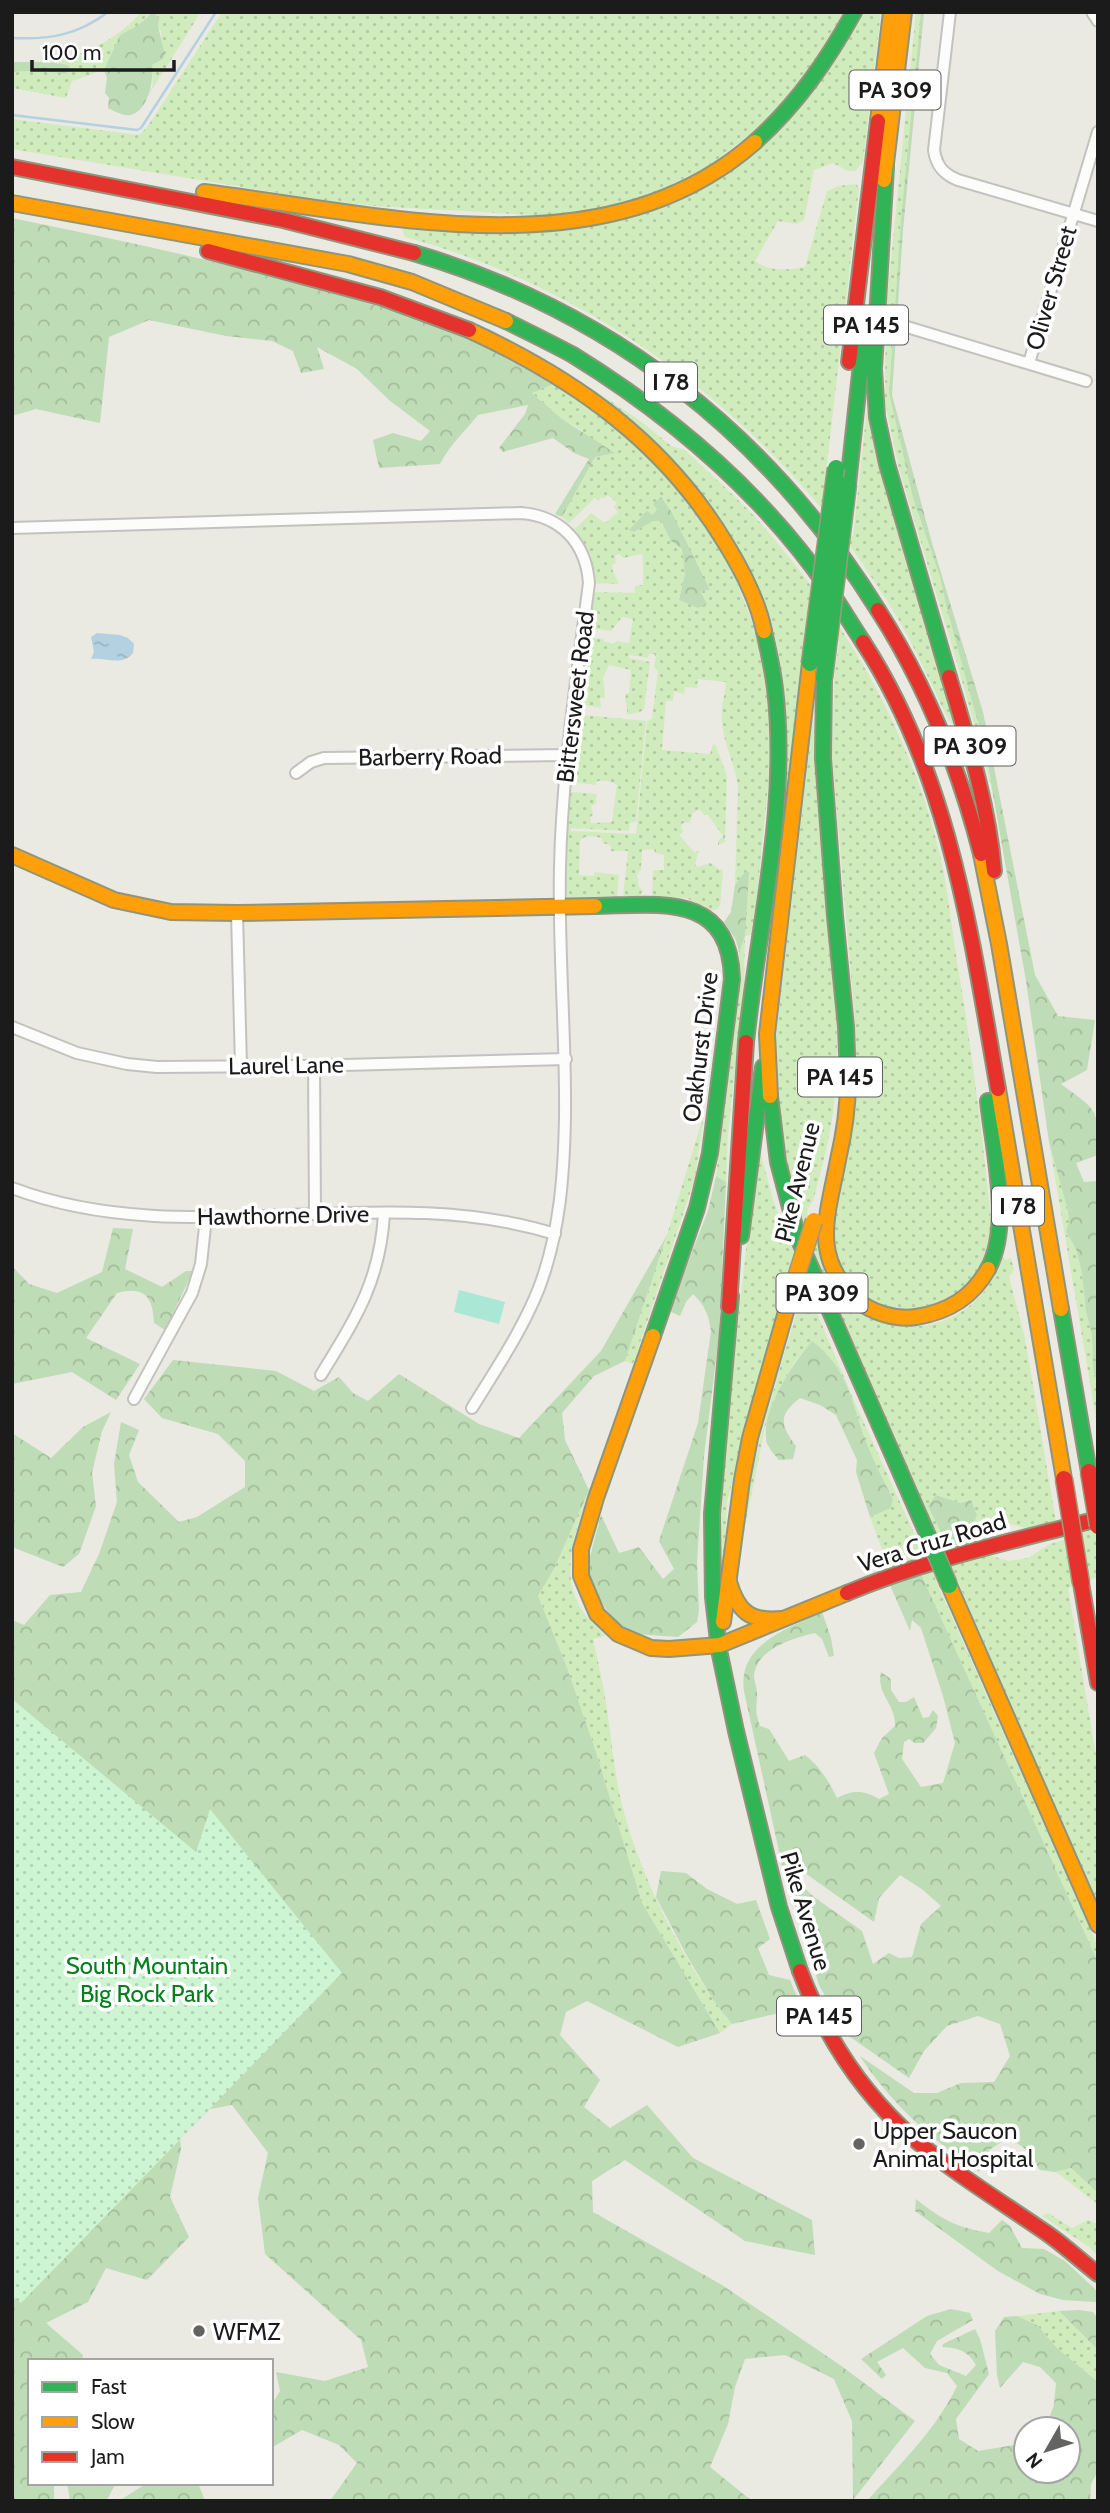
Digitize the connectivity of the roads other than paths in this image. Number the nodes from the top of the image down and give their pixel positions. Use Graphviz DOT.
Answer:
graph roads {
  1 [pos="854,12"];
  2 [pos="891,12"];
  3 [pos="904,12"];
  4 [pos="950,12"];
  5 [pos="1092,12"];
  6 [pos="1098,21"];
  7 [pos="1098,132"];
  8 [pos="12,167"];
  9 [pos="886,167"];
  10 [pos="76,179"];
  11 [pos="12,204"];
  12 [pos="1073,214"];
  13 [pos="1098,221"];
  14 [pos="907,327"];
  15 [pos="1029,363"];
  16 [pos="1086,381"];
  17 [pos="12,528"];
  18 [pos="568,755"];
  19 [pos="296,773"];
  20 [pos="12,855"];
  21 [pos="560,908"];
  22 [pos="237,913"];
  23 [pos="836,931"];
  24 [pos="971,933"];
  25 [pos="1004,976"];
  26 [pos="12,1027"];
  27 [pos="767,1034"];
  28 [pos="566,1059"];
  29 [pos="314,1065"];
  30 [pos="241,1066"];
  31 [pos="12,1188"];
  32 [pos="315,1214"];
  33 [pos="384,1214"];
  34 [pos="206,1217"];
  35 [pos="555,1234"];
  36 [pos="729,1307"];
  37 [pos="321,1376"];
  38 [pos="134,1399"];
  39 [pos="472,1408"];
  40 [pos="1098,1519"];
  41 [pos="1098,1526"];
  42 [pos="728,1577"];
  43 [pos="782,1619"];
  44 [pos="720,1645"];
  45 [pos="1098,1683"];
  46 [pos="1098,1925"];
  47 [pos="1098,2274"];
  1 -- 10 [label="main road"];
  2 -- 27 [label="main road, PA 309, bridge"];
  3 -- 9 [label="main road, PA 309"];
  4 -- 12 [label="street"];
  5 -- 6 [label="street"];
  7 -- 12 [label="street, Oliver Street"];
  8 -- 10 [label="main road, I 78"];
  9 -- 23 [label="main road, PA 145, bridge"];
  9 -- 25 [label="main road, PA 309"];
  10 -- 25 [label="main road, I 78"];
  11 -- 24 [label="main road, I 78"];
  11 -- 36 [label="main road"];
  12 -- 13 [label="street"];
  12 -- 15 [label="street, Oliver Street"];
  14 -- 15 [label="street"];
  15 -- 16 [label="street"];
  17 -- 18 [label="street, Bittersweet Road"];
  18 -- 19 [label="street, Barberry Road"];
  18 -- 21 [label="street, Bittersweet Road"];
  20 -- 22 [label="main road, Oakhurst Drive"];
  21 -- 22 [label="main road, Oakhurst Drive"];
  21 -- 28 [label="street, Bittersweet Road"];
  21 -- 44 [label="main road, Oakhurst Drive"];
  22 -- 30 [label="street"];
  23 -- 24 [label="main road"];
  23 -- 42 [label="main road, Pike Avenue / PA 145, bridge"];
  24 -- 45 [label="main road, I 78, bridge"];
  25 -- 41 [label="main road, I 78, bridge"];
  26 -- 30 [label="street, Laurel Lane"];
  27 -- 36 [label="main road, PA 145"];
  27 -- 46 [label="main road, PA 309, bridge"];
  28 -- 29 [label="street, Laurel Lane"];
  28 -- 35 [label="street, Bittersweet Road"];
  29 -- 30 [label="street, Laurel Lane"];
  29 -- 32 [label="street"];
  31 -- 34 [label="street, Hawthorne Drive"];
  32 -- 33 [label="street, Hawthorne Drive"];
  32 -- 34 [label="street, Hawthorne Drive"];
  33 -- 35 [label="street, Hawthorne Drive"];
  33 -- 37 [label="street"];
  34 -- 38 [label="street"];
  35 -- 39 [label="street, Bittersweet Road"];
  36 -- 44 [label="main road, Pike Avenue / PA 145"];
  40 -- 43 [label="main road, Vera Cruz Road"];
  42 -- 43 [label="main road"];
  42 -- 44 [label="main road, Pike Avenue / PA 145"];
  43 -- 44 [label="main road, Oakhurst Drive"];
  44 -- 47 [label="main road, Pike Avenue / PA 145"];
}
